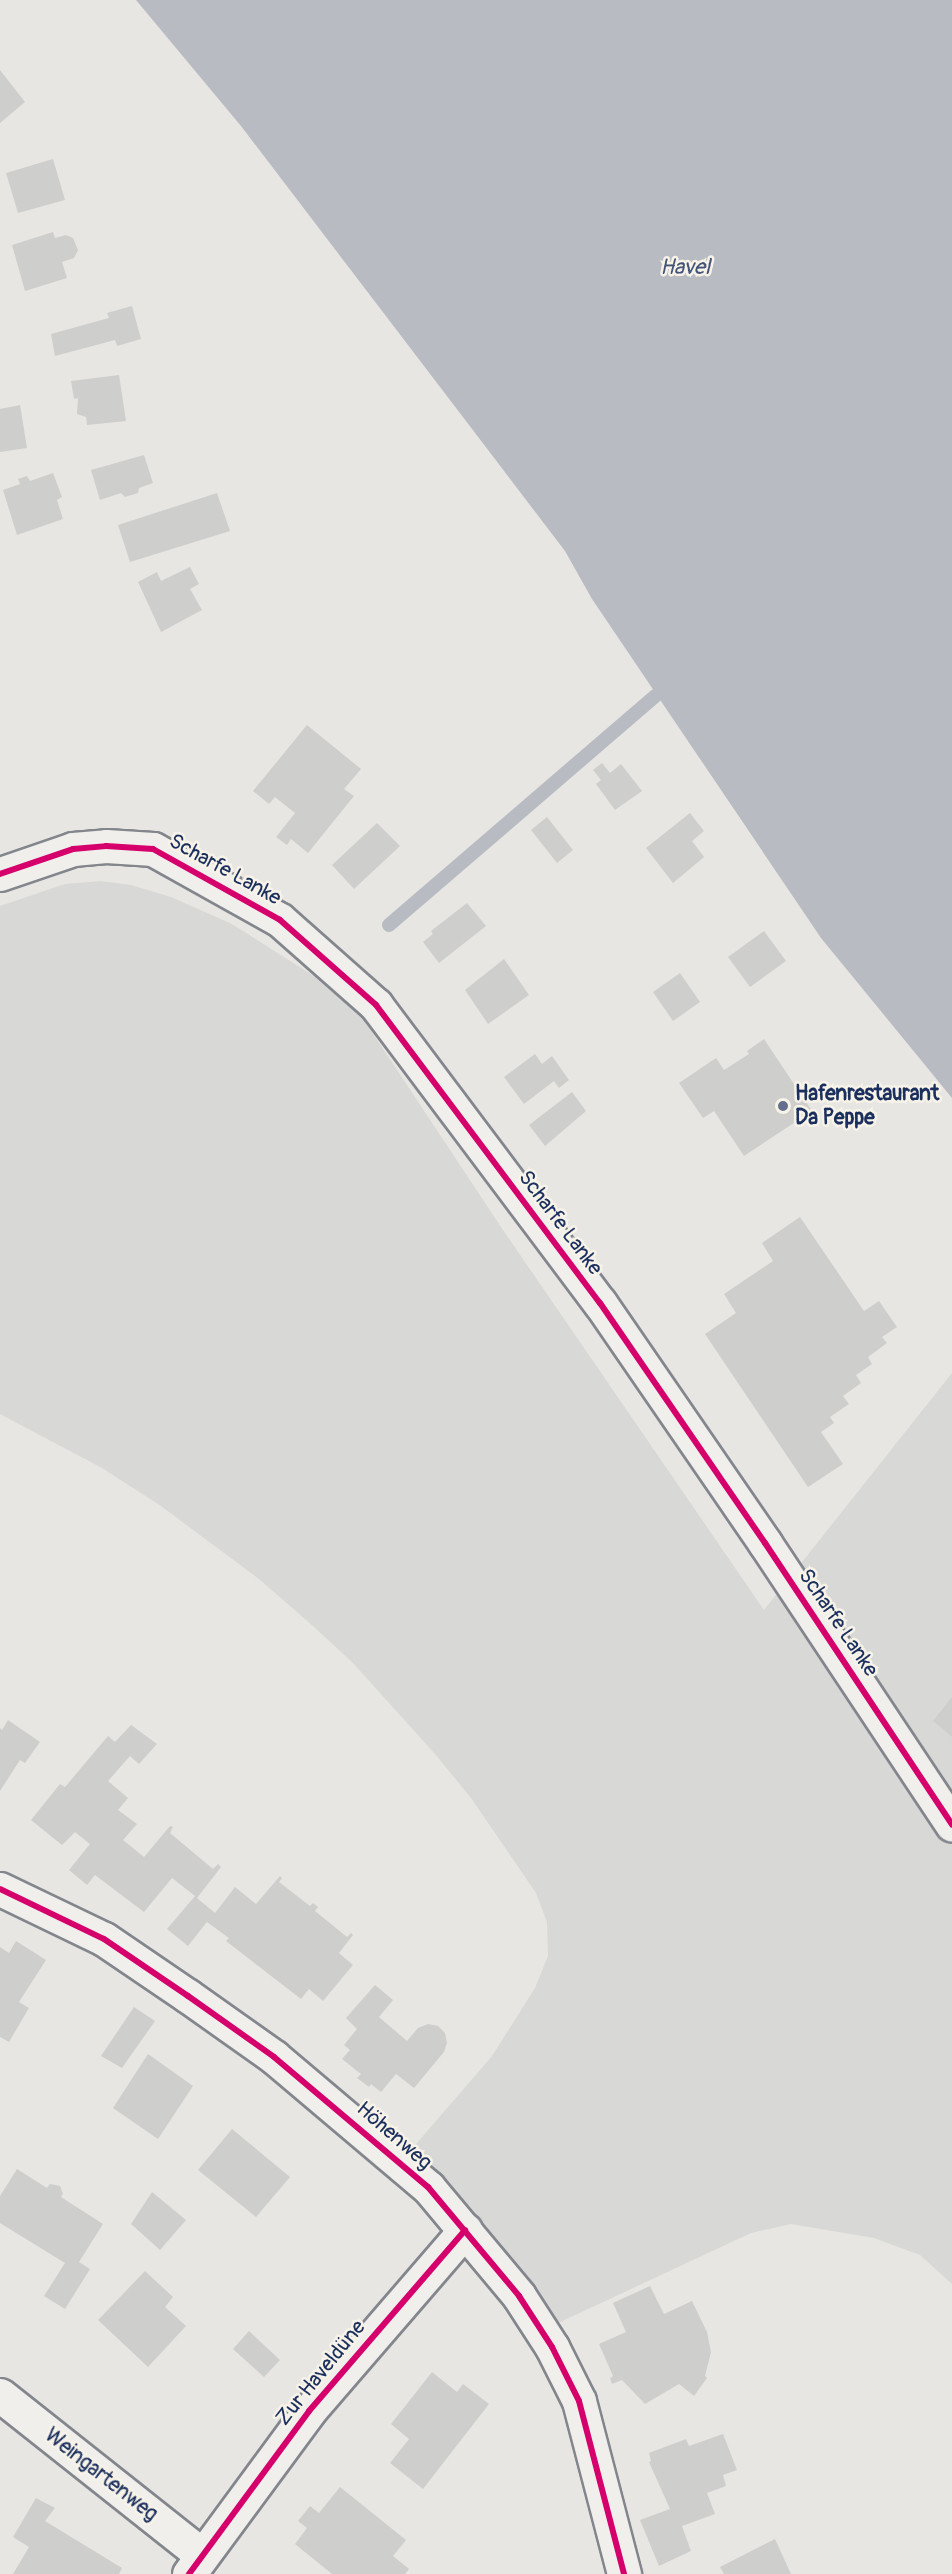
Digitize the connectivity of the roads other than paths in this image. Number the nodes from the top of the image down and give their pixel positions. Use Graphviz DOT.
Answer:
graph roads {
  1 [pos="0,874"];
  2 [pos="952,1824"];
  3 [pos="0,1888"];
  4 [pos="465,2230"];
  5 [pos="0,2395"];
  6 [pos="196,2564"];
  7 [pos="624,2574"];
  1 -- 2 [label="street, Scharfe Lanke"];
  3 -- 4 [label="street, Höhenweg"];
  4 -- 6 [label="street, Zur Haveldüne"];
  4 -- 7 [label="street, Höhenweg"];
  5 -- 6 [label="street, Weingartenweg"];
}
